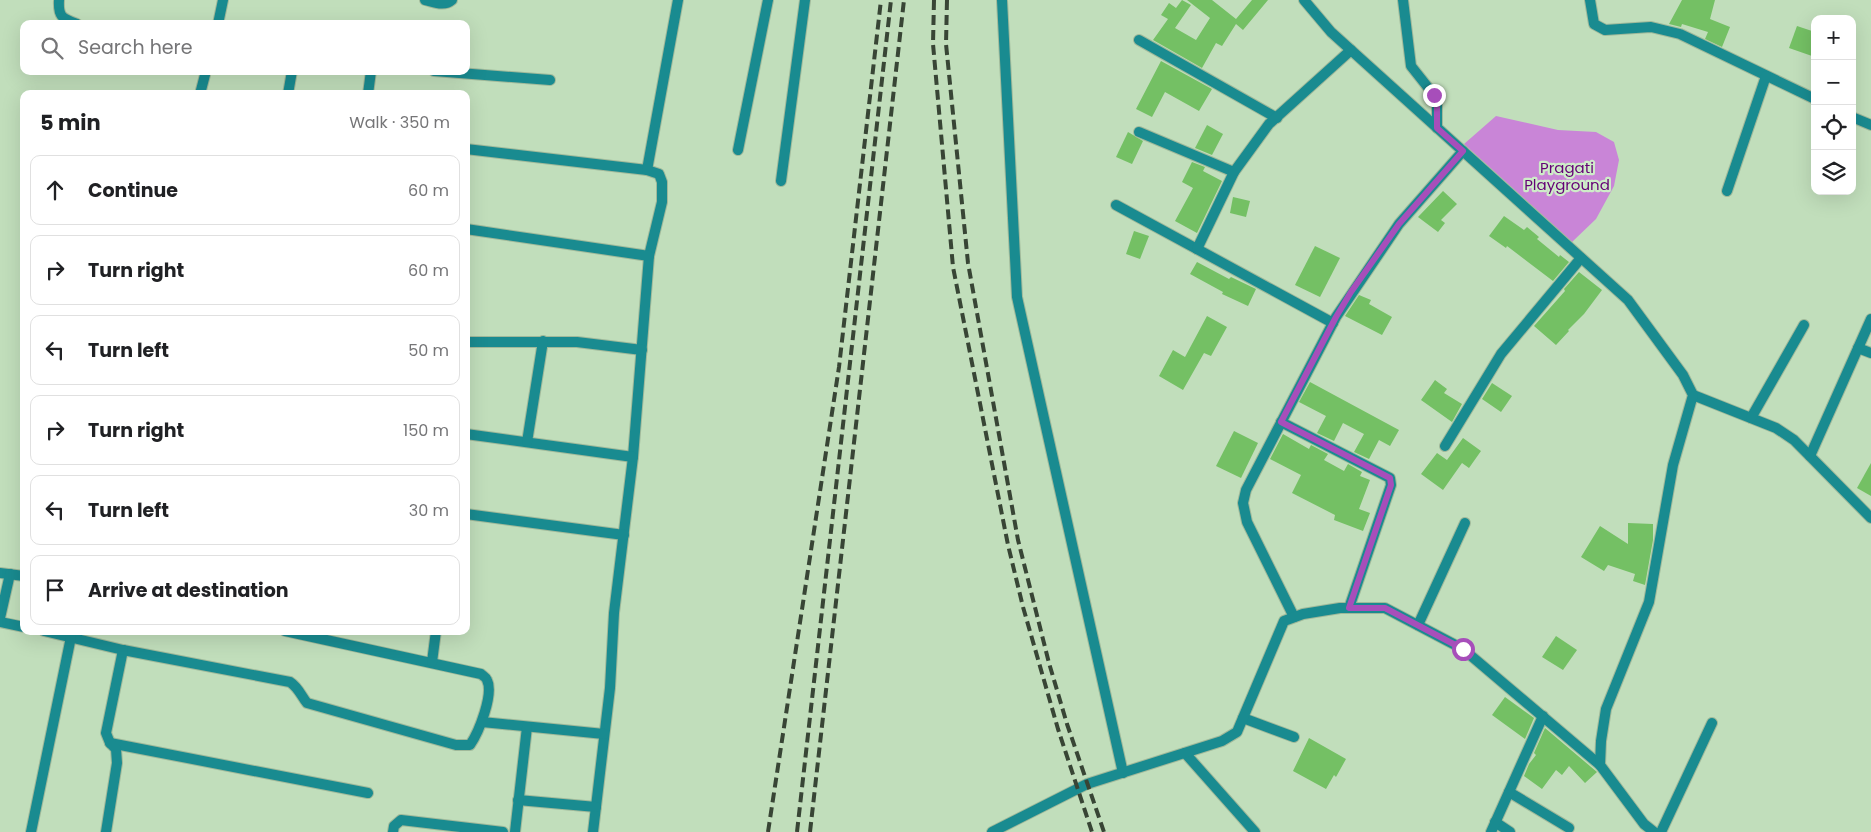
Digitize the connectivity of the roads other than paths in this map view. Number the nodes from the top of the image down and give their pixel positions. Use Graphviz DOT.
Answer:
graph roads {
  1 [pos="59,0"];
  2 [pos="223,0"];
  3 [pos="425,0"];
  4 [pos="452,0"];
  5 [pos="678,0"];
  6 [pos="768,0"];
  7 [pos="804,0"];
  8 [pos="1002,0"];
  9 [pos="1304,0"];
  10 [pos="1403,0"];
  11 [pos="1590,0"];
  12 [pos="68,20"];
  13 [pos="220,20"];
  14 [pos="1139,40"];
  15 [pos="1351,50"];
  16 [pos="470,74"];
  17 [pos="205,75"];
  18 [pos="291,75"];
  19 [pos="370,75"];
  20 [pos="1766,76"];
  21 [pos="550,80"];
  22 [pos="201,90"];
  23 [pos="289,90"];
  24 [pos="368,90"];
  25 [pos="1811,97"];
  26 [pos="1276,118"];
  27 [pos="1856,119"];
  28 [pos="1871,125"];
  29 [pos="1437,128"];
  30 [pos="1139,132"];
  31 [pos="470,149"];
  32 [pos="738,150"];
  33 [pos="1463,151"];
  34 [pos="647,170"];
  35 [pos="1234,172"];
  36 [pos="781,181"];
  37 [pos="1727,191"];
  38 [pos="1116,205"];
  39 [pos="470,230"];
  40 [pos="1197,249"];
  41 [pos="649,256"];
  42 [pos="1581,258"];
  43 [pos="1871,319"];
  44 [pos="1333,323"];
  45 [pos="1804,325"];
  46 [pos="543,341"];
  47 [pos="470,342"];
  48 [pos="1858,348"];
  49 [pos="642,350"];
  50 [pos="1871,353"];
  51 [pos="1694,395"];
  52 [pos="1751,418"];
  53 [pos="1281,422"];
  54 [pos="470,435"];
  55 [pos="527,442"];
  56 [pos="1445,446"];
  57 [pos="1810,456"];
  58 [pos="633,457"];
  59 [pos="470,515"];
  60 [pos="1871,518"];
  61 [pos="1465,523"];
  62 [pos="624,535"];
  63 [pos="5,574"];
  64 [pos="20,576"];
  65 [pos="1349,608"];
  66 [pos="0,618"];
  67 [pos="1294,618"];
  68 [pos="0,622"];
  69 [pos="1418,625"];
  70 [pos="20,626"];
  71 [pos="62,635"];
  72 [pos="435,635"];
  73 [pos="330,636"];
  74 [pos="71,637"];
  75 [pos="123,650"];
  76 [pos="432,662"];
  77 [pos="1543,716"];
  78 [pos="1243,718"];
  79 [pos="482,722"];
  80 [pos="1712,723"];
  81 [pos="527,727"];
  82 [pos="604,734"];
  83 [pos="1294,737"];
  84 [pos="110,743"];
  85 [pos="1185,753"];
  86 [pos="1600,765"];
  87 [pos="1123,773"];
  88 [pos="1509,792"];
  89 [pos="368,793"];
  90 [pos="518,800"];
  91 [pos="596,807"];
  92 [pos="1493,827"];
  93 [pos="1569,828"];
  94 [pos="32,832"];
  95 [pos="106,832"];
  96 [pos="392,832"];
  97 [pos="503,832"];
  98 [pos="515,832"];
  99 [pos="593,832"];
  100 [pos="992,832"];
  101 [pos="1254,832"];
  102 [pos="1510,832"];
  103 [pos="1654,832"];
  104 [pos="1661,832"];
  1 -- 12 [label="street"];
  2 -- 13 [label="street"];
  3 -- 4 [label="street"];
  5 -- 34 [label="street"];
  6 -- 32 [label="street"];
  7 -- 36 [label="street"];
  8 -- 87 [label="street"];
  9 -- 15 [label="street"];
  10 -- 29 [label="street"];
  11 -- 20 [label="street"];
  14 -- 26 [label="street"];
  15 -- 26 [label="street"];
  15 -- 29 [label="street"];
  16 -- 21 [label="street"];
  17 -- 22 [label="street"];
  18 -- 23 [label="street"];
  19 -- 24 [label="street"];
  20 -- 25 [label="street"];
  20 -- 37 [label="street"];
  26 -- 35 [label="street"];
  27 -- 28 [label="street"];
  29 -- 33 [label="street"];
  30 -- 35 [label="street"];
  31 -- 34 [label="street"];
  33 -- 42 [label="street"];
  33 -- 44 [label="street"];
  34 -- 41 [label="street"];
  35 -- 40 [label="street"];
  38 -- 40 [label="street"];
  39 -- 41 [label="street"];
  40 -- 44 [label="street"];
  41 -- 49 [label="street"];
  42 -- 51 [label="street"];
  42 -- 56 [label="street"];
  43 -- 48 [label="street"];
  44 -- 53 [label="street"];
  45 -- 52 [label="street"];
  46 -- 47 [label="street"];
  46 -- 49 [label="street"];
  46 -- 55 [label="street"];
  48 -- 50 [label="street"];
  48 -- 57 [label="street"];
  49 -- 58 [label="street"];
  51 -- 52 [label="street"];
  51 -- 86 [label="street"];
  52 -- 57 [label="street"];
  53 -- 65 [label="street"];
  53 -- 67 [label="street"];
  54 -- 55 [label="street"];
  55 -- 58 [label="street"];
  57 -- 60 [label="street"];
  58 -- 62 [label="street"];
  59 -- 62 [label="street"];
  61 -- 69 [label="street"];
  62 -- 82 [label="street"];
  63 -- 64 [label="street"];
  63 -- 66 [label="street"];
  65 -- 67 [label="street"];
  65 -- 69 [label="street"];
  67 -- 78 [label="street"];
  68 -- 70 [label="street"];
  69 -- 77 [label="street"];
  71 -- 74 [label="street"];
  72 -- 76 [label="street"];
  73 -- 76 [label="street"];
  74 -- 75 [label="street"];
  74 -- 94 [label="street"];
  75 -- 79 [label="street"];
  75 -- 84 [label="street"];
  76 -- 79 [label="street"];
  77 -- 86 [label="street"];
  77 -- 88 [label="street"];
  78 -- 83 [label="street"];
  78 -- 85 [label="street"];
  79 -- 81 [label="street"];
  80 -- 104 [label="street"];
  81 -- 82 [label="street"];
  81 -- 90 [label="street"];
  82 -- 91 [label="street"];
  84 -- 89 [label="street"];
  84 -- 95 [label="street"];
  85 -- 87 [label="street"];
  85 -- 101 [label="street"];
  86 -- 103 [label="street"];
  87 -- 100 [label="street"];
  88 -- 92 [label="street"];
  88 -- 93 [label="street"];
  90 -- 91 [label="street"];
  90 -- 98 [label="street"];
  91 -- 99 [label="street"];
  92 -- 102 [label="street"];
  96 -- 97 [label="street"];
}
